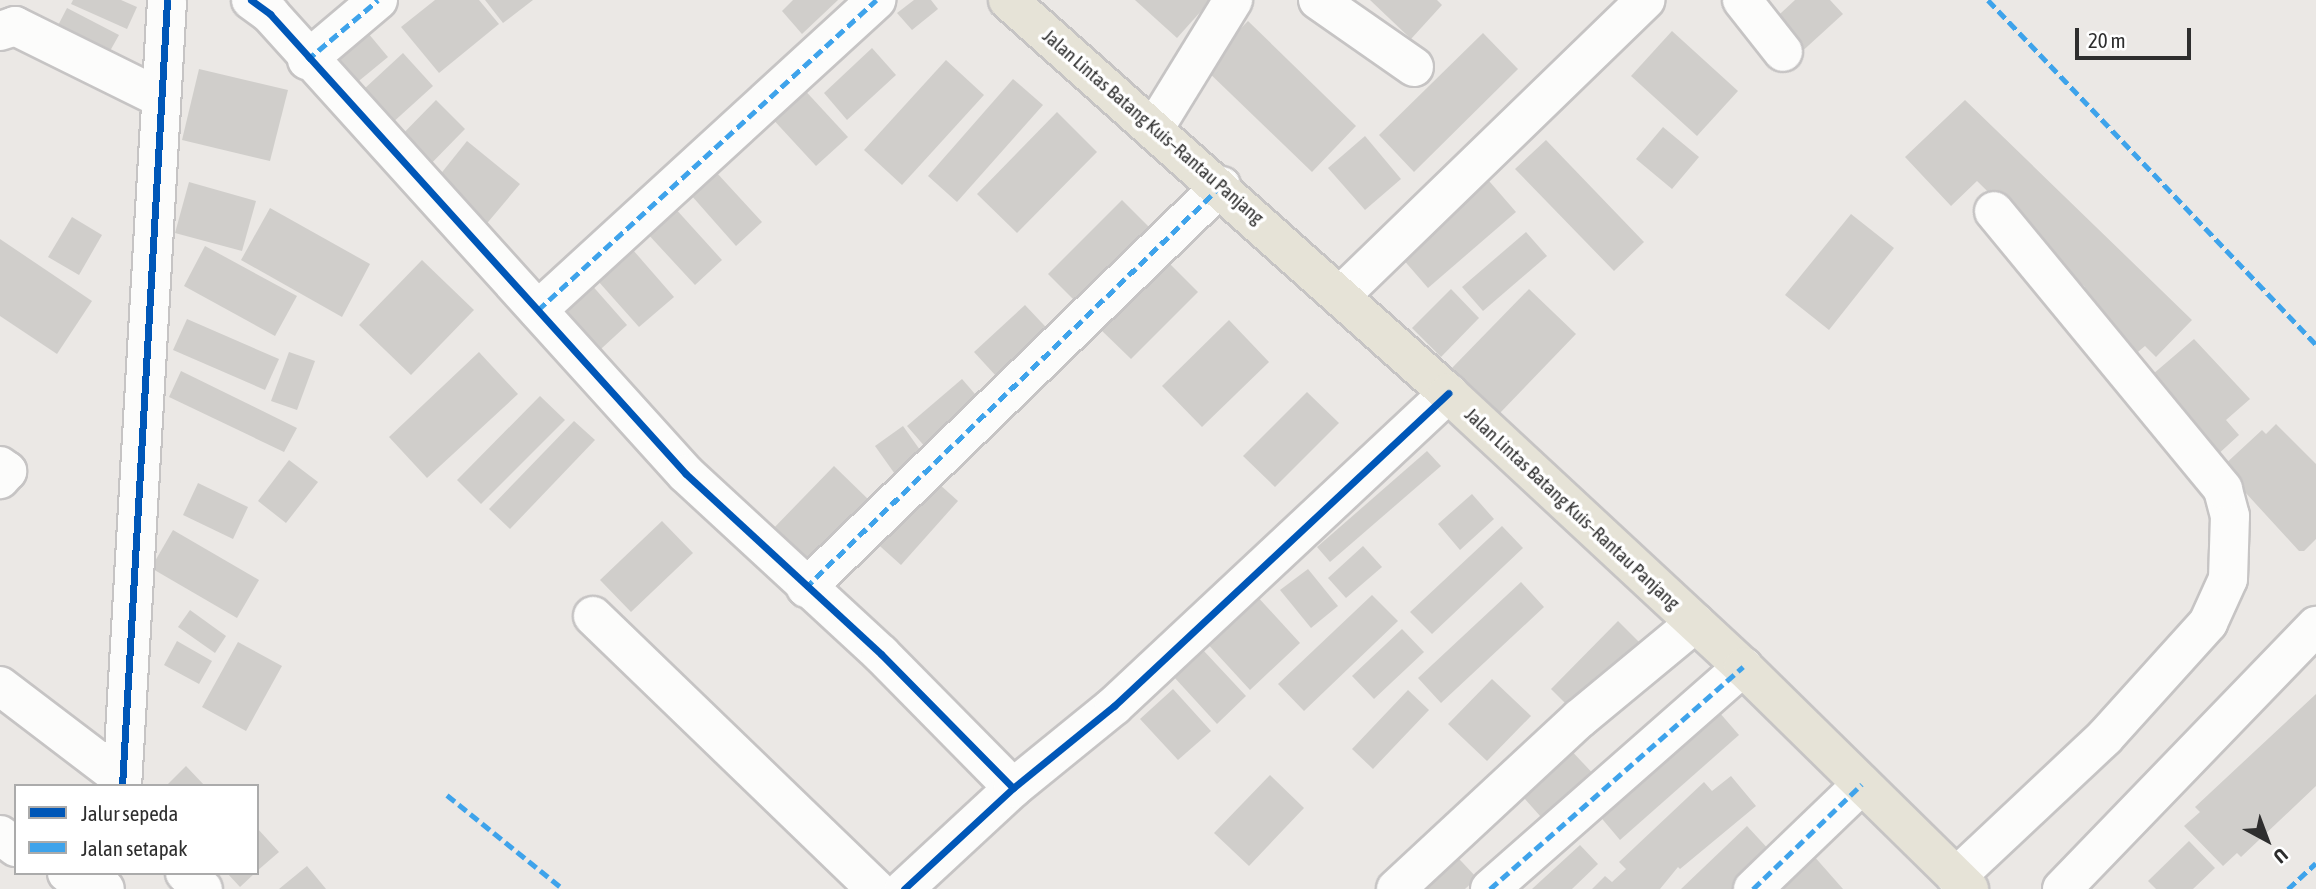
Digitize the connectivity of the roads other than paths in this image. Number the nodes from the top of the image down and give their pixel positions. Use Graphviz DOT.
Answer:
graph roads {
  1 [pos="167,0"];
  2 [pos="251,0"];
  3 [pos="378,0"];
  4 [pos="876,0"];
  5 [pos="1008,0"];
  6 [pos="1233,0"];
  7 [pos="1318,0"];
  8 [pos="1645,0"];
  9 [pos="1742,0"];
  10 [pos="0,31"];
  11 [pos="1783,52"];
  12 [pos="307,60"];
  13 [pos="1414,67"];
  14 [pos="162,97"];
  15 [pos="1155,127"];
  16 [pos="1221,186"];
  17 [pos="1994,211"];
  18 [pos="1341,295"];
  19 [pos="538,310"];
  20 [pos="1448,393"];
  21 [pos="0,466"];
  22 [pos="0,479"];
  23 [pos="806,589"];
  24 [pos="593,616"];
  25 [pos="1695,622"];
  26 [pos="2316,626"];
  27 [pos="1743,667"];
  28 [pos="0,686"];
  29 [pos="122,782"];
  30 [pos="1862,784"];
  31 [pos="1013,788"];
  32 [pos="72,875"];
  33 [pos="186,875"];
  34 [pos="1963,883"];
  35 [pos="105,889"];
  36 [pos="204,889"];
  37 [pos="876,889"];
  38 [pos="904,889"];
  39 [pos="1396,889"];
  40 [pos="1490,889"];
  41 [pos="1753,889"];
  42 [pos="2062,889"];
  1 -- 14 [label="street"];
  2 -- 12 [label="street"];
  3 -- 12 [label="street"];
  4 -- 19 [label="street"];
  5 -- 15 [label="main road, Jalan Lintas Batang Kuis–Rantau Panjang"];
  6 -- 15 [label="street"];
  7 -- 13 [label="street"];
  8 -- 18 [label="street"];
  9 -- 11 [label="street"];
  10 -- 14 [label="street"];
  12 -- 19 [label="street"];
  14 -- 29 [label="street"];
  15 -- 16 [label="main road, Jalan Lintas Batang Kuis–Rantau Panjang"];
  16 -- 18 [label="main road, Jalan Lintas Batang Kuis–Rantau Panjang"];
  16 -- 23 [label="street"];
  17 -- 34 [label="street"];
  18 -- 20 [label="main road, Jalan Lintas Batang Kuis–Rantau Panjang"];
  19 -- 23 [label="street"];
  20 -- 25 [label="main road, Jalan Lintas Batang Kuis–Rantau Panjang"];
  20 -- 31 [label="street"];
  21 -- 22 [label="street"];
  23 -- 31 [label="street"];
  24 -- 37 [label="street"];
  25 -- 27 [label="main road, Jalan Lintas Batang Kuis–Rantau Panjang"];
  25 -- 39 [label="street"];
  26 -- 42 [label="street"];
  27 -- 30 [label="main road, Jalan Lintas Batang Kuis–Rantau Panjang"];
  27 -- 40 [label="street"];
  28 -- 29 [label="street"];
  30 -- 34 [label="main road, Jalan Lintas Batang Kuis–Rantau Panjang"];
  30 -- 41 [label="street"];
  31 -- 38 [label="street"];
  32 -- 35 [label="street"];
  33 -- 36 [label="street"];
}
